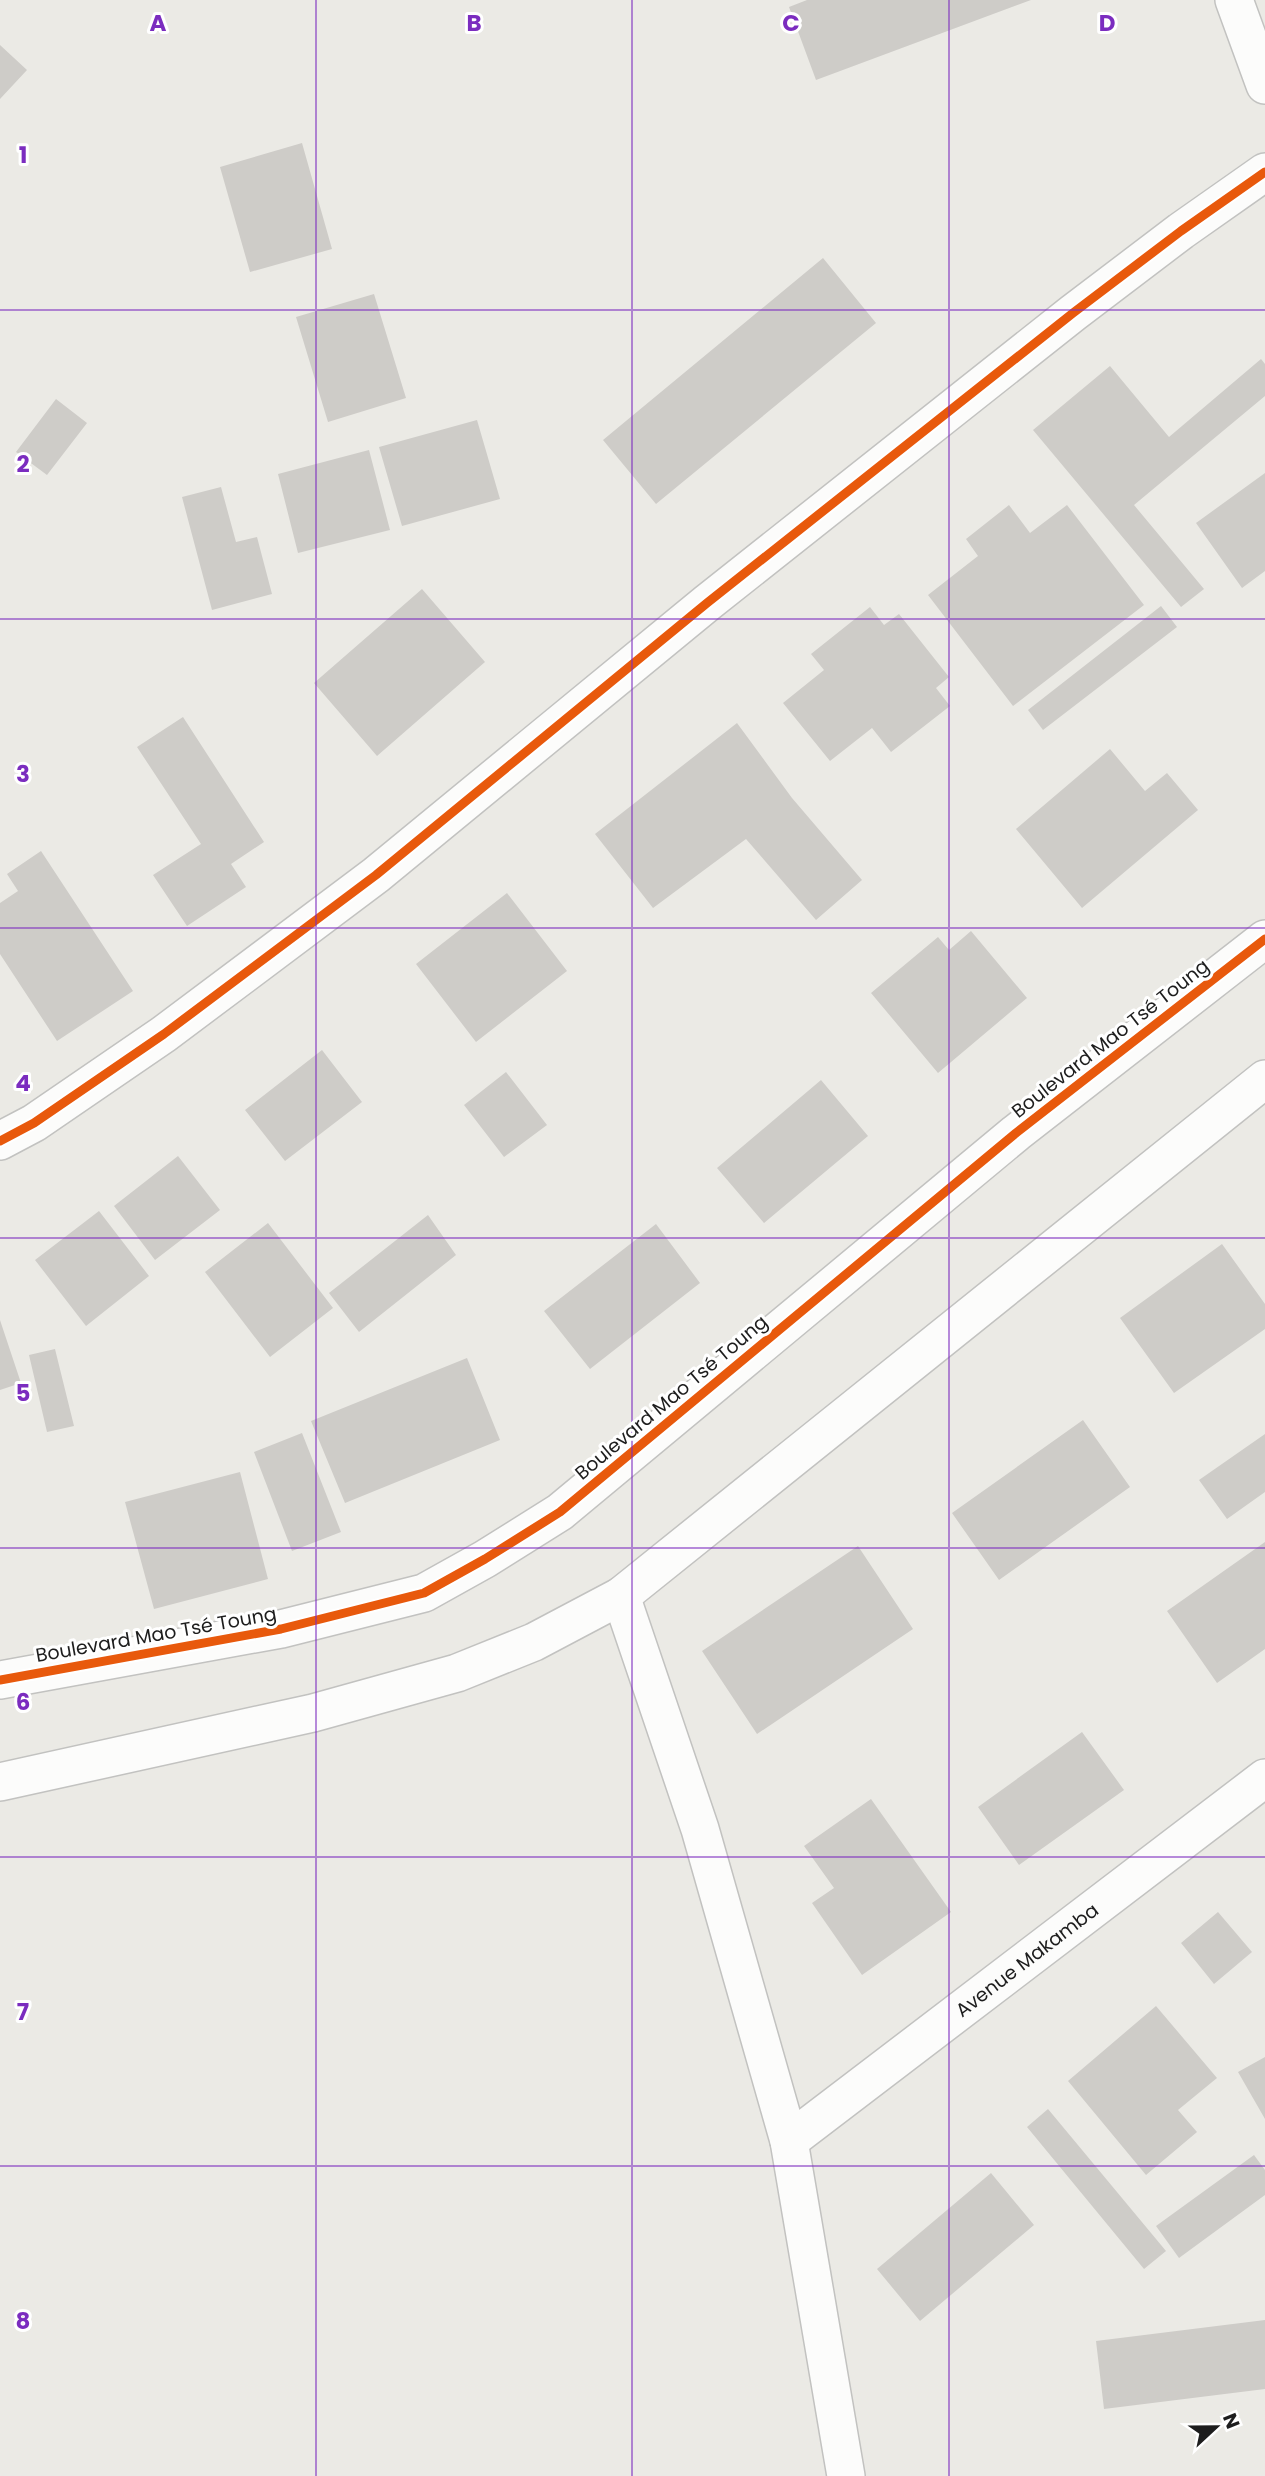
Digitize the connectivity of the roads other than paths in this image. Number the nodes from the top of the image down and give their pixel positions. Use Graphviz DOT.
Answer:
graph roads {
  1 [pos="1234,0"];
  2 [pos="1265,85"];
  3 [pos="1265,172"];
  4 [pos="1265,939"];
  5 [pos="1265,1079"];
  6 [pos="0,1141"];
  7 [pos="621,1596"];
  8 [pos="0,1680"];
  9 [pos="1265,1778"];
  10 [pos="0,1782"];
  11 [pos="789,2141"];
  12 [pos="846,2476"];
  1 -- 2 [label="street"];
  3 -- 6 [label="street"];
  4 -- 8 [label="street, Boulevard Mao Tsé Toung"];
  5 -- 7 [label="street"];
  7 -- 10 [label="street"];
  7 -- 11 [label="street"];
  9 -- 11 [label="street, Avenue Makamba"];
  11 -- 12 [label="street"];
}
